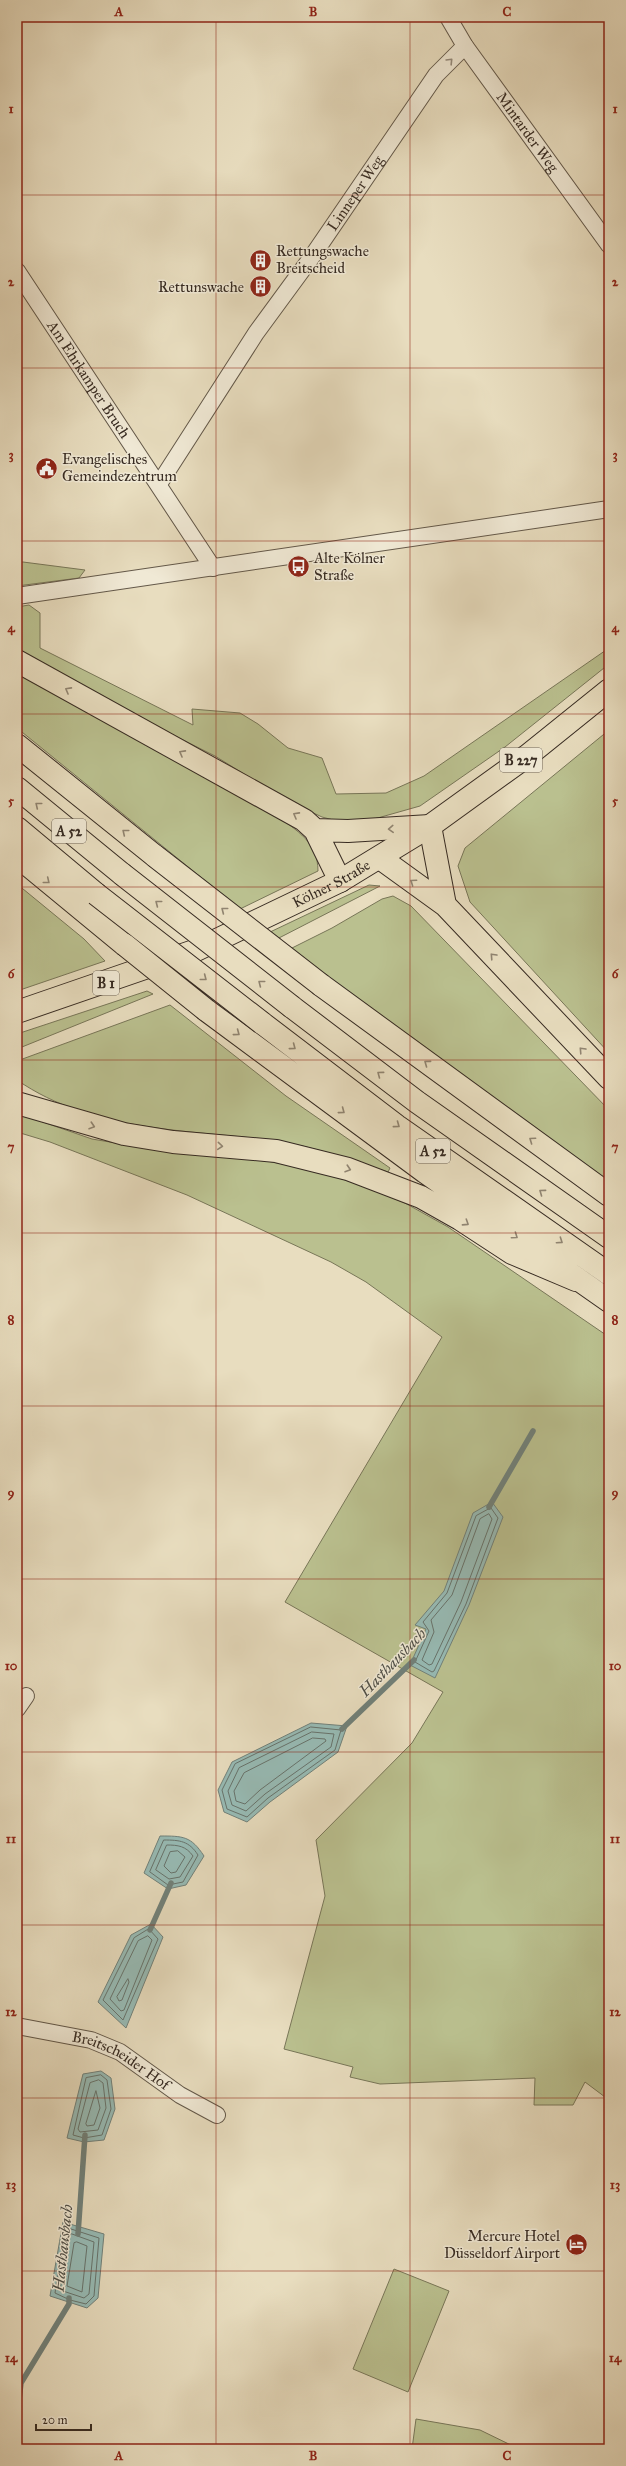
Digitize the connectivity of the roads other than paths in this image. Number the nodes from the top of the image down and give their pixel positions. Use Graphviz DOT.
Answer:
graph roads {
  1 [pos="453,20"];
  2 [pos="464,46"];
  3 [pos="609,245"];
  4 [pos="17,271"];
  5 [pos="159,484"];
  6 [pos="609,509"];
  7 [pos="213,568"];
  8 [pos="17,596"];
  9 [pos="17,661"];
  10 [pos="609,690"];
  11 [pos="17,745"];
  12 [pos="17,788"];
  13 [pos="430,826"];
  14 [pos="17,828"];
  15 [pos="315,830"];
  16 [pos="17,856"];
  17 [pos="380,858"];
  18 [pos="340,881"];
  19 [pos="445,905"];
  20 [pos="17,1012"];
  21 [pos="609,1078"];
  22 [pos="17,1090"];
  23 [pos="17,1103"];
  24 [pos="55,1114"];
  25 [pos="609,1195"];
  26 [pos="609,1237"];
  27 [pos="609,1274"];
  28 [pos="576,1280"];
  29 [pos="609,1302"];
  30 [pos="26,1696"];
  31 [pos="17,1709"];
  32 [pos="17,2026"];
  33 [pos="217,2115"];
  1 -- 2 [label="street, Mintarder Weg"];
  2 -- 3 [label="street, Mintarder Weg"];
  5 -- 2 [label="street, Linneper Weg, one-way"];
  4 -- 5 [label="street, Am Ehrkamper Bruch"];
  5 -- 7 [label="street, Am Ehrkamper Bruch"];
  6 -- 7 [label="street"];
  7 -- 8 [label="street"];
  15 -- 9 [label="main road, one-way"];
  10 -- 13 [label="main road, Kölner Straße / B 227"];
  25 -- 11 [label="main road, one-way, bridge"];
  26 -- 12 [label="main road, A 52, one-way, bridge"];
  13 -- 15 [label="main road, one-way"];
  13 -- 17 [label="main road, Kölner Straße / B 227"];
  13 -- 19 [label="main road"];
  14 -- 27 [label="main road, A 52, one-way, bridge"];
  15 -- 18 [label="main road"];
  16 -- 28 [label="main road, one-way, bridge"];
  17 -- 18 [label="main road, Kölner Straße / B 1"];
  19 -- 17 [label="main road, one-way"];
  18 -- 20 [label="main road, Kölner Straße / B 1"];
  21 -- 19 [label="main road, one-way"];
  22 -- 24 [label="main road"];
  23 -- 24 [label="main road"];
  24 -- 28 [label="main road, one-way"];
  28 -- 29 [label="main road"];
  30 -- 31 [label="street"];
  32 -- 33 [label="street, Breitscheider Hof"];
}
